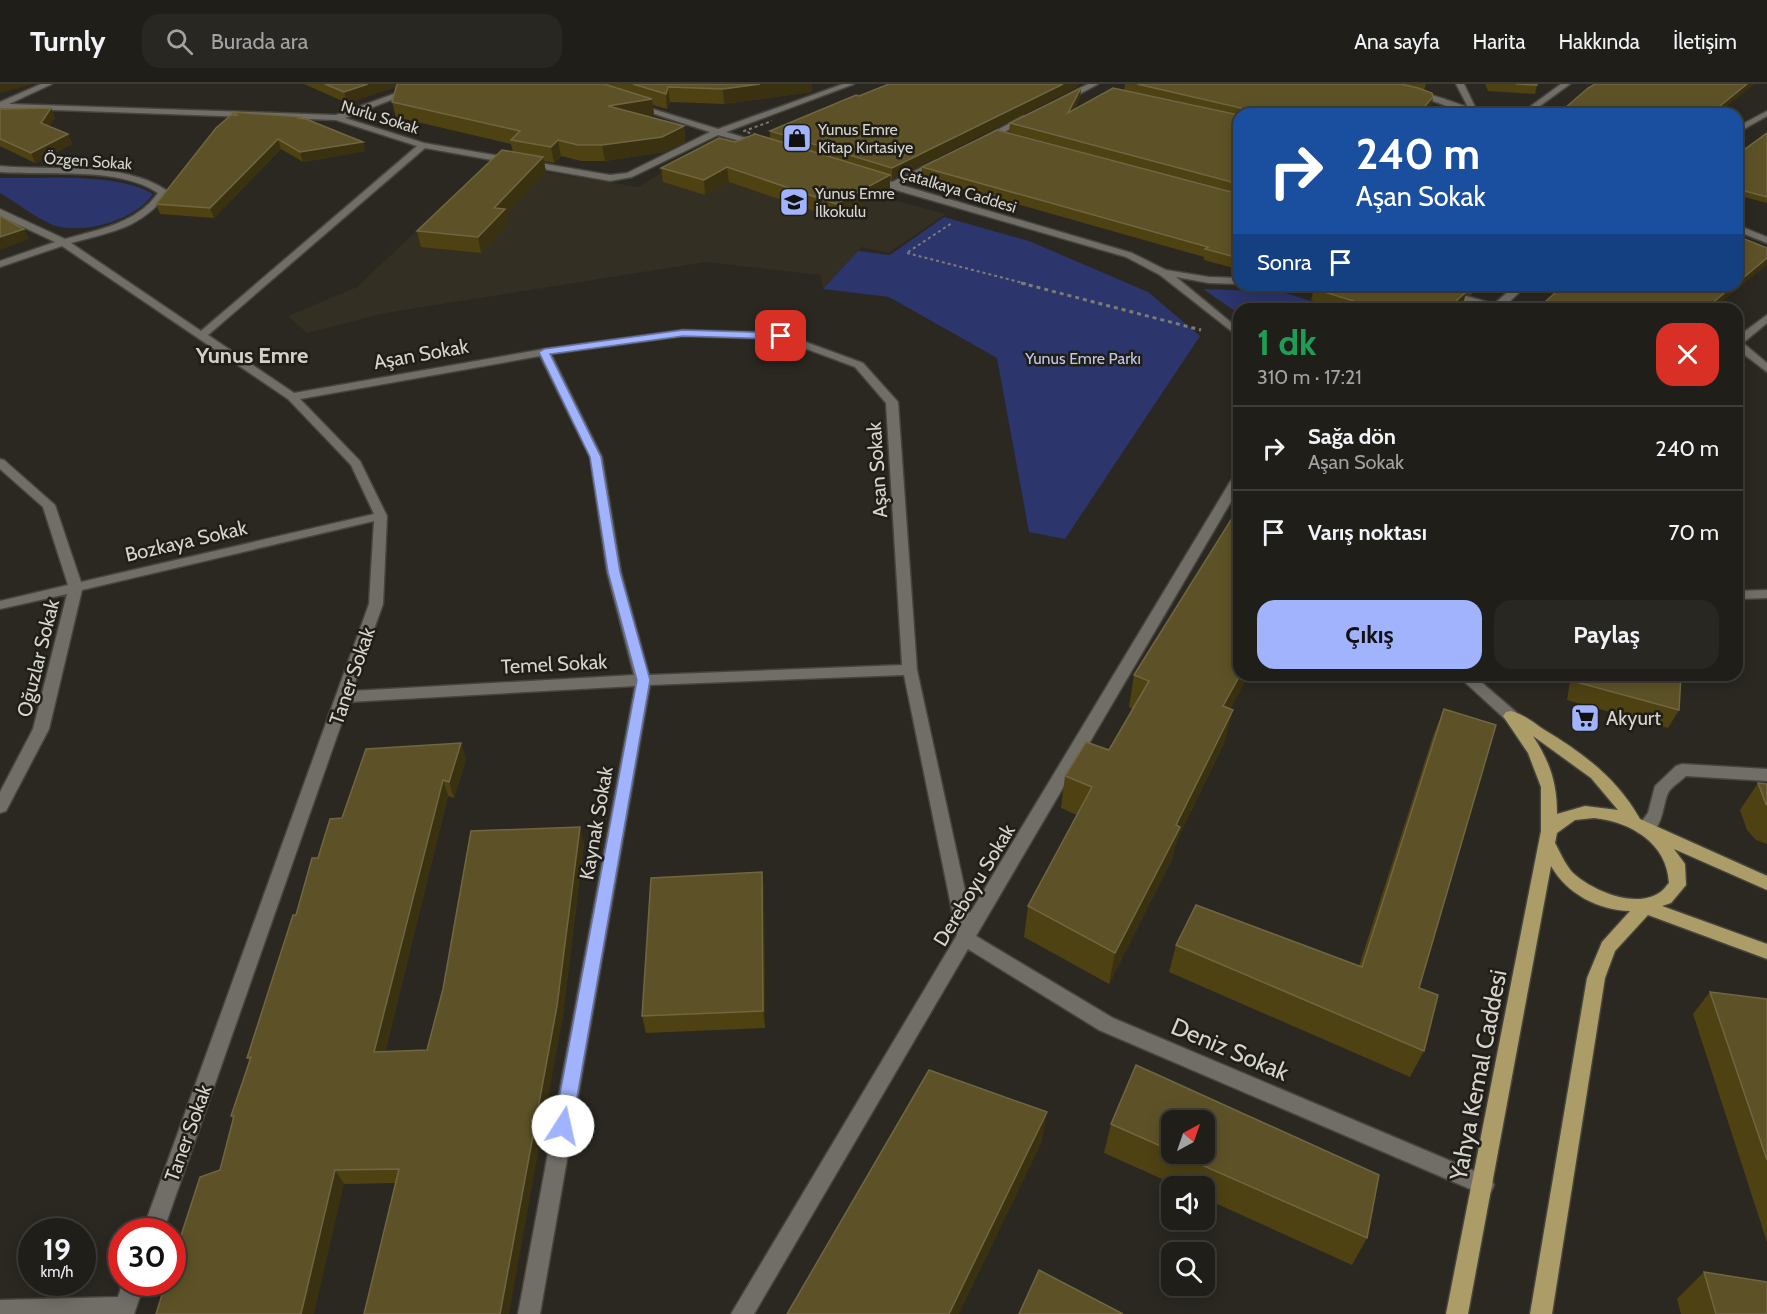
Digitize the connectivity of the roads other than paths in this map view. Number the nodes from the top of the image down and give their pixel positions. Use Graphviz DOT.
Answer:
graph roads {
  1 [pos="48,84"];
  2 [pos="426,84"];
  3 [pos="1074,84"];
  4 [pos="1373,84"];
  5 [pos="1460,84"];
  6 [pos="842,85"];
  7 [pos="1564,85"];
  8 [pos="1093,87"];
  9 [pos="627,102"];
  10 [pos="1057,103"];
  11 [pos="0,105"];
  12 [pos="1461,108"];
  13 [pos="1472,108"];
  14 [pos="1532,108"];
  15 [pos="1036,113"];
  16 [pos="1767,113"];
  17 [pos="337,118"];
  18 [pos="1743,127"];
  19 [pos="717,132"];
  20 [pos="996,134"];
  21 [pos="1007,137"];
  22 [pos="975,144"];
  23 [pos="423,145"];
  24 [pos="772,148"];
  25 [pos="944,160"];
  26 [pos="0,169"];
  27 [pos="859,176"];
  28 [pos="892,186"];
  29 [pos="0,212"];
  30 [pos="1743,230"];
  31 [pos="1767,240"];
  32 [pos="63,242"];
  33 [pos="0,264"];
  34 [pos="1164,273"];
  35 [pos="1233,281"];
  36 [pos="1438,291"];
  37 [pos="1516,291"];
  38 [pos="1480,303"];
  39 [pos="1503,303"];
  40 [pos="1767,318"];
  41 [pos="1233,329"];
  42 [pos="201,336"];
  43 [pos="1743,338"];
  44 [pos="1743,348"];
  45 [pos="544,352"];
  46 [pos="1767,369"];
  47 [pos="292,397"];
  48 [pos="0,463"];
  49 [pos="1233,487"];
  50 [pos="381,516"];
  51 [pos="76,587"];
  52 [pos="1743,595"];
  53 [pos="1764,597"];
  54 [pos="0,605"];
  55 [pos="910,670"];
  56 [pos="643,680"];
  57 [pos="1471,681"];
  58 [pos="345,697"];
  59 [pos="1511,716"];
  60 [pos="1767,775"];
  61 [pos="0,807"];
  62 [pos="1644,829"];
  63 [pos="1548,838"];
  64 [pos="1767,883"];
  65 [pos="1645,907"];
  66 [pos="967,939"];
  67 [pos="1767,952"];
  68 [pos="1484,1185"];
  69 [pos="157,1218"];
  70 [pos="129,1296"];
  71 [pos="0,1311"];
  72 [pos="124,1311"];
  73 [pos="529,1314"];
  74 [pos="742,1314"];
  75 [pos="1457,1314"];
  76 [pos="1541,1314"];
  1 -- 11 [label="street"];
  2 -- 17 [label="street"];
  3 -- 8 [label="street"];
  4 -- 12 [label="street"];
  5 -- 13 [label="street"];
  6 -- 19 [label="street"];
  7 -- 14 [label="street"];
  8 -- 10 [label="street"];
  9 -- 19 [label="street"];
  11 -- 17 [label="street, Nurlu Sokak"];
  15 -- 20 [label="street"];
  16 -- 18 [label="street"];
  17 -- 23 [label="street, Nurlu Sokak"];
  19 -- 23 [label="street"];
  19 -- 24 [label="street"];
  20 -- 21 [label="street"];
  20 -- 22 [label="street"];
  23 -- 42 [label="street, Nurlu Sokak"];
  25 -- 28 [label="street"];
  26 -- 32 [label="street, Özgen Sokak"];
  27 -- 28 [label="street, Çatalkaya Caddesi"];
  28 -- 34 [label="street, Çatalkaya Caddesi"];
  29 -- 32 [label="street, Taner Sokak"];
  30 -- 31 [label="street"];
  32 -- 33 [label="street"];
  32 -- 42 [label="street, Taner Sokak"];
  34 -- 35 [label="street"];
  34 -- 41 [label="street"];
  36 -- 38 [label="street"];
  37 -- 39 [label="street"];
  40 -- 43 [label="street"];
  42 -- 47 [label="street, Taner Sokak"];
  44 -- 46 [label="street"];
  45 -- 47 [label="street, Aşan Sokak"];
  45 -- 55 [label="street, Aşan Sokak"];
  45 -- 56 [label="street, Kaynak Sokak"];
  47 -- 50 [label="street, Taner Sokak"];
  48 -- 51 [label="street, Oğuzlar Sokak"];
  49 -- 66 [label="street, Dereboyu Sokak"];
  50 -- 51 [label="street, Bozkaya Sokak"];
  50 -- 58 [label="street, Taner Sokak"];
  51 -- 54 [label="street, Bozkaya Sokak"];
  51 -- 61 [label="street, Oğuzlar Sokak"];
  52 -- 53 [label="street"];
  55 -- 56 [label="street, Temel Sokak"];
  55 -- 66 [label="street, Aşan Sokak"];
  56 -- 58 [label="street, Temel Sokak"];
  56 -- 73 [label="street, Kaynak Sokak"];
  57 -- 59 [label="street"];
  58 -- 69 [label="street, Taner Sokak"];
  59 -- 62 [label="main road"];
  59 -- 63 [label="main road, Yahya Kemal Caddesi"];
  60 -- 62 [label="street"];
  62 -- 63 [label="main road"];
  62 -- 64 [label="main road"];
  62 -- 65 [label="main road"];
  63 -- 65 [label="main road"];
  63 -- 68 [label="main road, Yahya Kemal Caddesi"];
  65 -- 67 [label="main road"];
  65 -- 76 [label="main road"];
  66 -- 68 [label="street, Deniz Sokak"];
  66 -- 74 [label="street, Dereboyu Sokak"];
  68 -- 75 [label="main road, Yahya Kemal Caddesi"];
  70 -- 72 [label="street"];
  71 -- 72 [label="street"];
}
